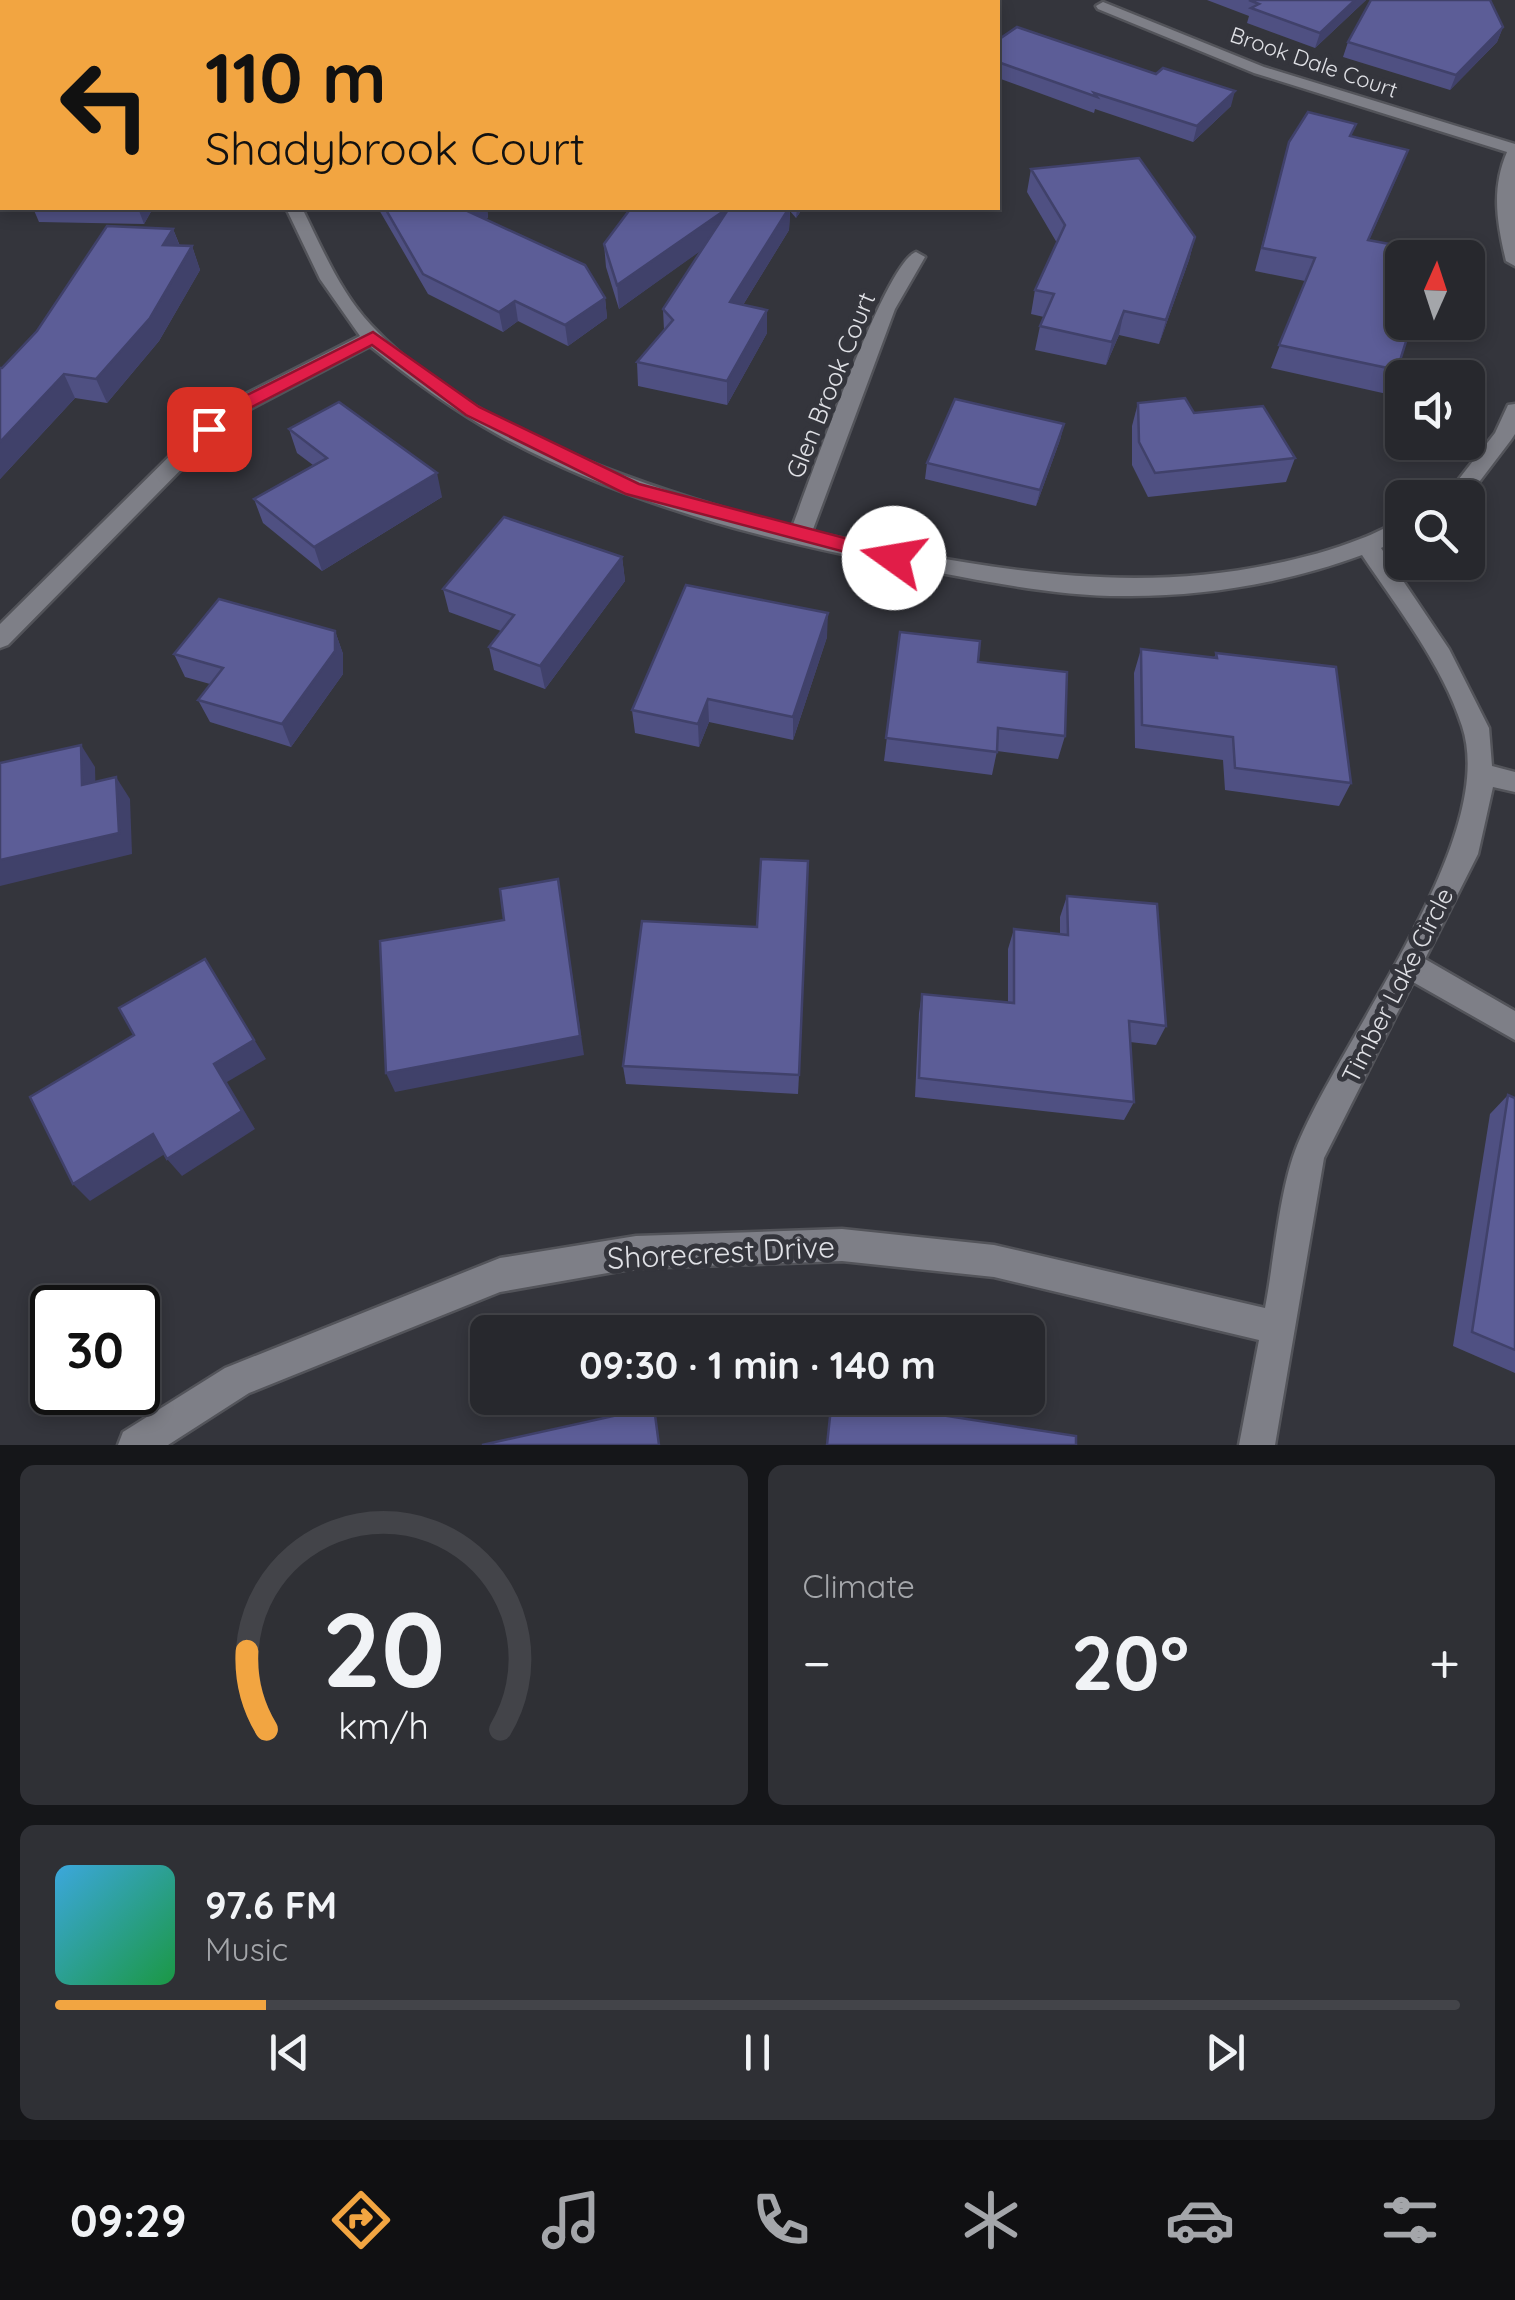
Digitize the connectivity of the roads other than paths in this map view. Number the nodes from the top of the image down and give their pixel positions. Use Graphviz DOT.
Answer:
graph roads {
  1 [pos="1103,6"];
  2 [pos="1515,151"];
  3 [pos="295,210"];
  4 [pos="916,257"];
  5 [pos="1515,261"];
  6 [pos="373,337"];
  7 [pos="1515,410"];
  8 [pos="1469,480"];
  9 [pos="800,535"];
  10 [pos="1385,538"];
  11 [pos="1368,547"];
  12 [pos="0,639"];
  13 [pos="1480,774"];
  14 [pos="1515,782"];
  15 [pos="1408,964"];
  16 [pos="1515,1026"];
  17 [pos="1278,1328"];
  18 [pos="136,1445"];
  19 [pos="1257,1445"];
  1 -- 2 [label="street, Brook Dale Court"];
  2 -- 5 [label="street"];
  3 -- 6 [label="street"];
  4 -- 9 [label="street, Glen Brook Court"];
  6 -- 9 [label="street"];
  6 -- 12 [label="street"];
  7 -- 8 [label="street"];
  9 -- 11 [label="street"];
  10 -- 11 [label="street"];
  11 -- 13 [label="street, Timber Lake Circle"];
  13 -- 14 [label="street"];
  13 -- 15 [label="street, Timber Lake Circle"];
  15 -- 16 [label="street"];
  15 -- 17 [label="street, Timber Lake Circle"];
  17 -- 18 [label="street, Shorecrest Drive"];
  17 -- 19 [label="street, Timber Lake Circle"];
}
